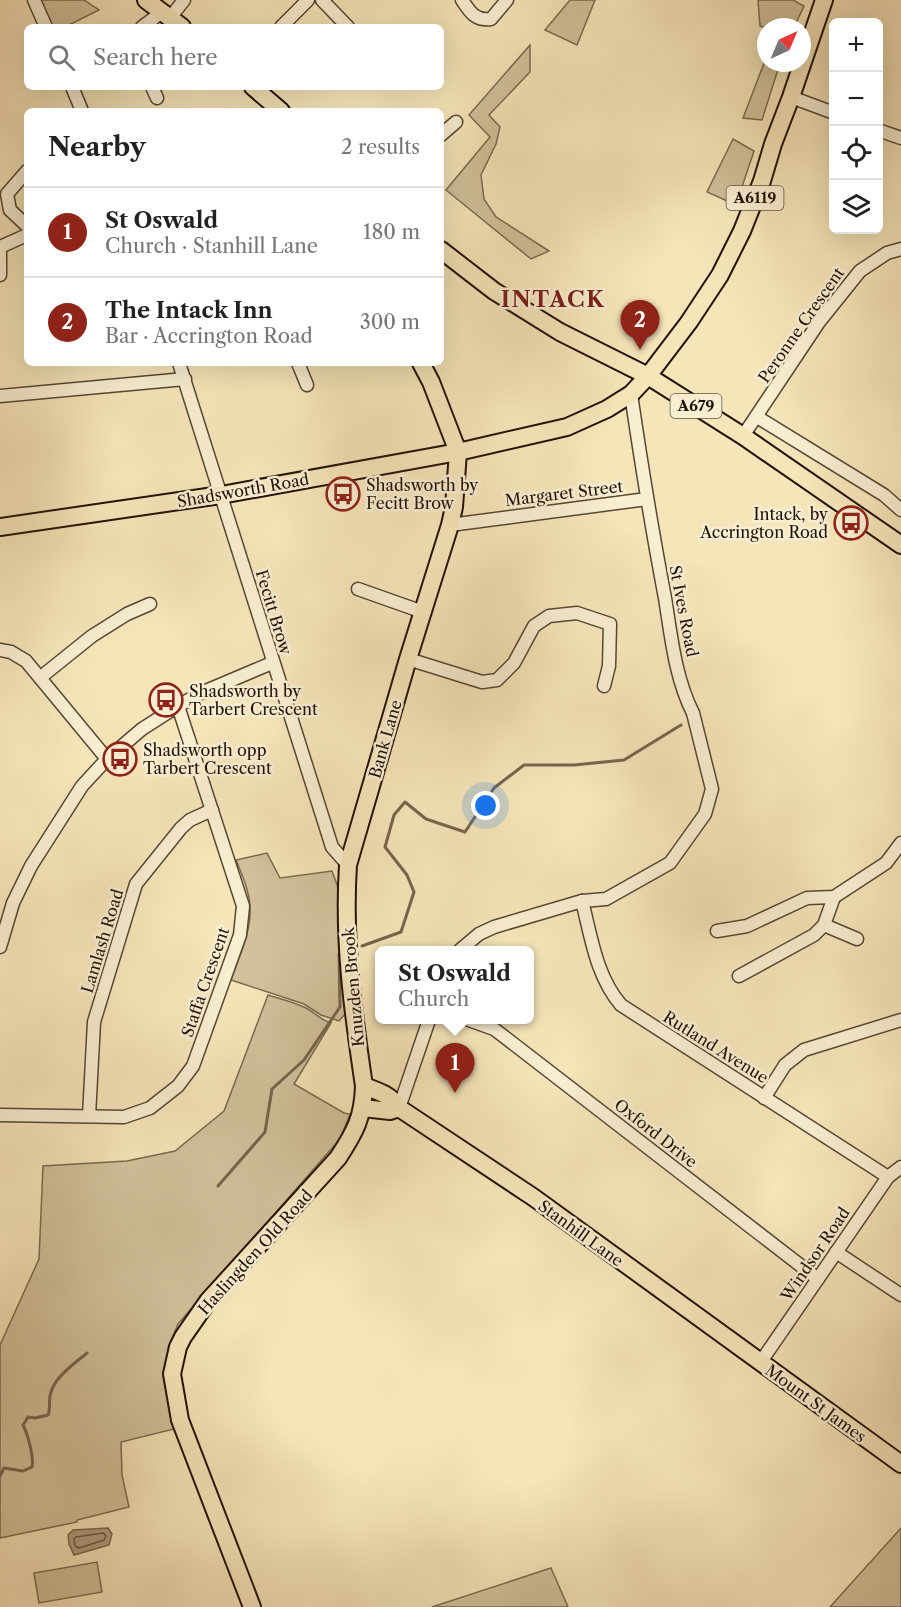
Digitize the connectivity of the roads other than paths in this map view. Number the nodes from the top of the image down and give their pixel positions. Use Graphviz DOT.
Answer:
graph roads {
  1 [pos="34,0"];
  2 [pos="146,0"];
  3 [pos="184,0"];
  4 [pos="308,0"];
  5 [pos="322,0"];
  6 [pos="462,0"];
  7 [pos="507,0"];
  8 [pos="824,0"];
  9 [pos="171,19"];
  10 [pos="45,24"];
  11 [pos="153,24"];
  12 [pos="283,24"];
  13 [pos="345,24"];
  14 [pos="73,90"];
  15 [pos="257,90"];
  16 [pos="791,97"];
  17 [pos="81,108"];
  18 [pos="278,108"];
  19 [pos="829,111"];
  20 [pos="456,122"];
  21 [pos="883,131"];
  22 [pos="444,132"];
  23 [pos="901,138"];
  24 [pos="24,174"];
  25 [pos="24,223"];
  26 [pos="24,237"];
  27 [pos="0,249"];
  28 [pos="901,249"];
  29 [pos="444,252"];
  30 [pos="0,275"];
  31 [pos="180,366"];
  32 [pos="298,366"];
  33 [pos="423,366"];
  34 [pos="648,376"];
  35 [pos="185,379"];
  36 [pos="307,385"];
  37 [pos="631,394"];
  38 [pos="0,396"];
  39 [pos="757,417"];
  40 [pos="743,436"];
  41 [pos="458,452"];
  42 [pos="221,495"];
  43 [pos="647,500"];
  44 [pos="901,510"];
  45 [pos="450,525"];
  46 [pos="0,527"];
  47 [pos="901,545"];
  48 [pos="358,589"];
  49 [pos="150,604"];
  50 [pos="423,612"];
  51 [pos="0,650"];
  52 [pos="408,660"];
  53 [pos="272,663"];
  54 [pos="41,677"];
  55 [pos="604,686"];
  56 [pos="178,706"];
  57 [pos="107,759"];
  58 [pos="212,810"];
  59 [pos="901,843"];
  60 [pos="348,866"];
  61 [pos="834,897"];
  62 [pos="0,900"];
  63 [pos="582,901"];
  64 [pos="13,903"];
  65 [pos="824,925"];
  66 [pos="717,931"];
  67 [pos="857,939"];
  68 [pos="466,946"];
  69 [pos="0,947"];
  70 [pos="739,976"];
  71 [pos="901,1020"];
  72 [pos="428,1024"];
  73 [pos="480,1024"];
  74 [pos="364,1086"];
  75 [pos="764,1098"];
  76 [pos="363,1108"];
  77 [pos="399,1108"];
  78 [pos="0,1115"];
  79 [pos="89,1116"];
  80 [pos="901,1167"];
  81 [pos="888,1178"];
  82 [pos="836,1252"];
  83 [pos="818,1279"];
  84 [pos="898,1290"];
  85 [pos="760,1363"];
  86 [pos="901,1464"];
  87 [pos="252,1607"];
  1 -- 10 [label="street"];
  2 -- 9 [label="main road"];
  3 -- 9 [label="street"];
  4 -- 12 [label="street"];
  5 -- 13 [label="street"];
  6 -- 7 [label="street"];
  8 -- 16 [label="main road, A6119"];
  9 -- 11 [label="street"];
  14 -- 17 [label="street"];
  15 -- 18 [label="main road"];
  16 -- 19 [label="street"];
  16 -- 34 [label="main road, A6119"];
  20 -- 22 [label="street"];
  21 -- 23 [label="street"];
  24 -- 25 [label="street"];
  26 -- 27 [label="street"];
  27 -- 30 [label="street"];
  28 -- 39 [label="street, Peronne Crescent"];
  29 -- 34 [label="main road, A679"];
  31 -- 35 [label="street, Fecitt Brow"];
  32 -- 36 [label="street"];
  33 -- 41 [label="main road, Bank Lane"];
  34 -- 37 [label="main road, Shadsworth Road"];
  34 -- 40 [label="main road, A679"];
  35 -- 38 [label="street"];
  35 -- 42 [label="street, Fecitt Brow"];
  37 -- 41 [label="main road, Shadsworth Road"];
  37 -- 43 [label="street, St Ives Road"];
  39 -- 40 [label="street, Peronne Crescent"];
  39 -- 44 [label="street"];
  40 -- 47 [label="main road, A679"];
  41 -- 42 [label="main road, Shadsworth Road"];
  41 -- 45 [label="main road, Bank Lane"];
  42 -- 46 [label="main road, Shadsworth Road"];
  42 -- 53 [label="street, Fecitt Brow"];
  43 -- 45 [label="street, Margaret Street"];
  43 -- 63 [label="street, St Ives Road"];
  45 -- 50 [label="main road, Bank Lane"];
  48 -- 50 [label="street"];
  49 -- 54 [label="street"];
  50 -- 52 [label="main road, Bank Lane"];
  51 -- 54 [label="street"];
  52 -- 55 [label="street"];
  52 -- 60 [label="main road, Bank Lane"];
  53 -- 56 [label="street"];
  53 -- 60 [label="street, Fecitt Brow"];
  54 -- 57 [label="street"];
  56 -- 57 [label="street"];
  56 -- 58 [label="street, Staffa Crescent"];
  57 -- 64 [label="street"];
  58 -- 79 [label="street, Lamlash Road"];
  58 -- 79 [label="street, Staffa Crescent"];
  59 -- 61 [label="street"];
  60 -- 74 [label="main road, Knuzden Brook"];
  61 -- 65 [label="street"];
  61 -- 66 [label="street"];
  62 -- 64 [label="street"];
  63 -- 68 [label="street, St Ives Road"];
  63 -- 75 [label="street, Rutland Avenue"];
  64 -- 69 [label="street"];
  65 -- 67 [label="street"];
  65 -- 70 [label="street"];
  71 -- 75 [label="street"];
  72 -- 77 [label="street"];
  73 -- 83 [label="street, Oxford Drive"];
  74 -- 76 [label="main road, Knuzden Brook"];
  74 -- 77 [label="main road, Stanhill Lane"];
  75 -- 81 [label="street, Rutland Avenue"];
  76 -- 77 [label="main road"];
  76 -- 87 [label="main road, Haslingden Old Road"];
  77 -- 85 [label="main road, Stanhill Lane"];
  78 -- 79 [label="street, Staffa Crescent"];
  80 -- 81 [label="street, Windsor Road"];
  81 -- 82 [label="street, Windsor Road"];
  82 -- 83 [label="street, Windsor Road"];
  82 -- 84 [label="street"];
  83 -- 85 [label="street, Windsor Road"];
  85 -- 86 [label="main road, Mount St James"];
}
